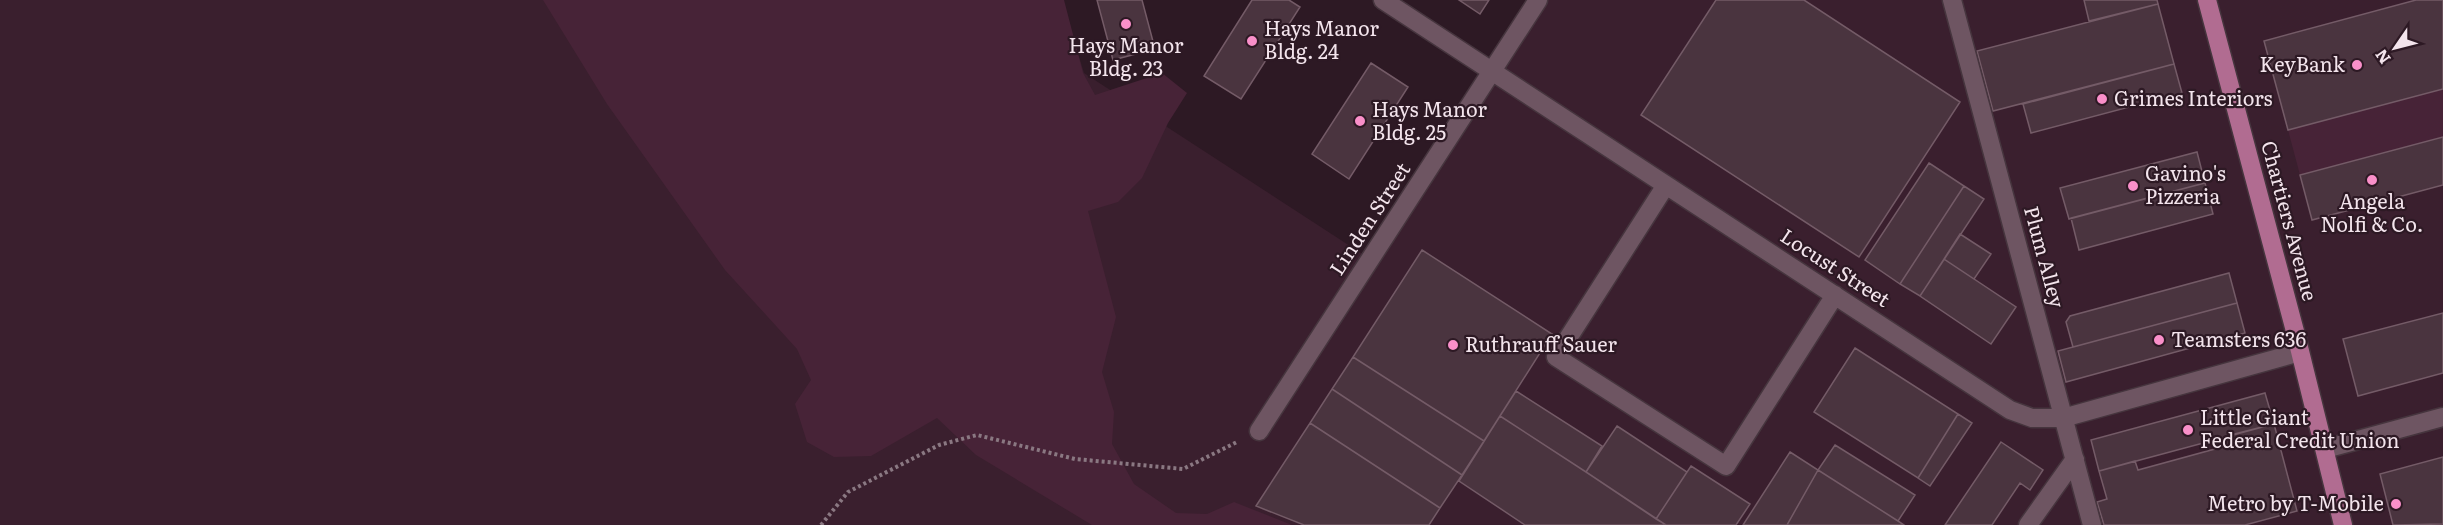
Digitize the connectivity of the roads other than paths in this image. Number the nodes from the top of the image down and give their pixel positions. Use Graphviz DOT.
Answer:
graph roads {
  1 [pos="1383,0"];
  2 [pos="1538,0"];
  3 [pos="1952,0"];
  4 [pos="2207,0"];
  5 [pos="1492,71"];
  6 [pos="1666,185"];
  7 [pos="1835,295"];
  8 [pos="2300,352"];
  9 [pos="2443,417"];
  10 [pos="2063,418"];
  11 [pos="1259,431"];
  12 [pos="2325,449"];
  13 [pos="2075,459"];
  14 [pos="2028,525"];
  15 [pos="2092,525"];
  16 [pos="2343,525"];
  1 -- 5 [label="street, Locust Street"];
  2 -- 5 [label="street, Linden Street"];
  3 -- 10 [label="street, Plum Alley"];
  4 -- 8 [label="main road, Chartiers Avenue"];
  5 -- 6 [label="street, Locust Street"];
  5 -- 11 [label="street, Linden Street"];
  6 -- 7 [label="street, Locust Street"];
  6 -- 7 [label="street"];
  7 -- 10 [label="street, Locust Street"];
  8 -- 10 [label="street, Locust Street"];
  8 -- 12 [label="main road, Chartiers Avenue"];
  9 -- 12 [label="street"];
  10 -- 13 [label="street, Plum Alley"];
  12 -- 16 [label="main road, Chartiers Avenue"];
  13 -- 14 [label="street"];
  13 -- 15 [label="street, Plum Alley"];
}
